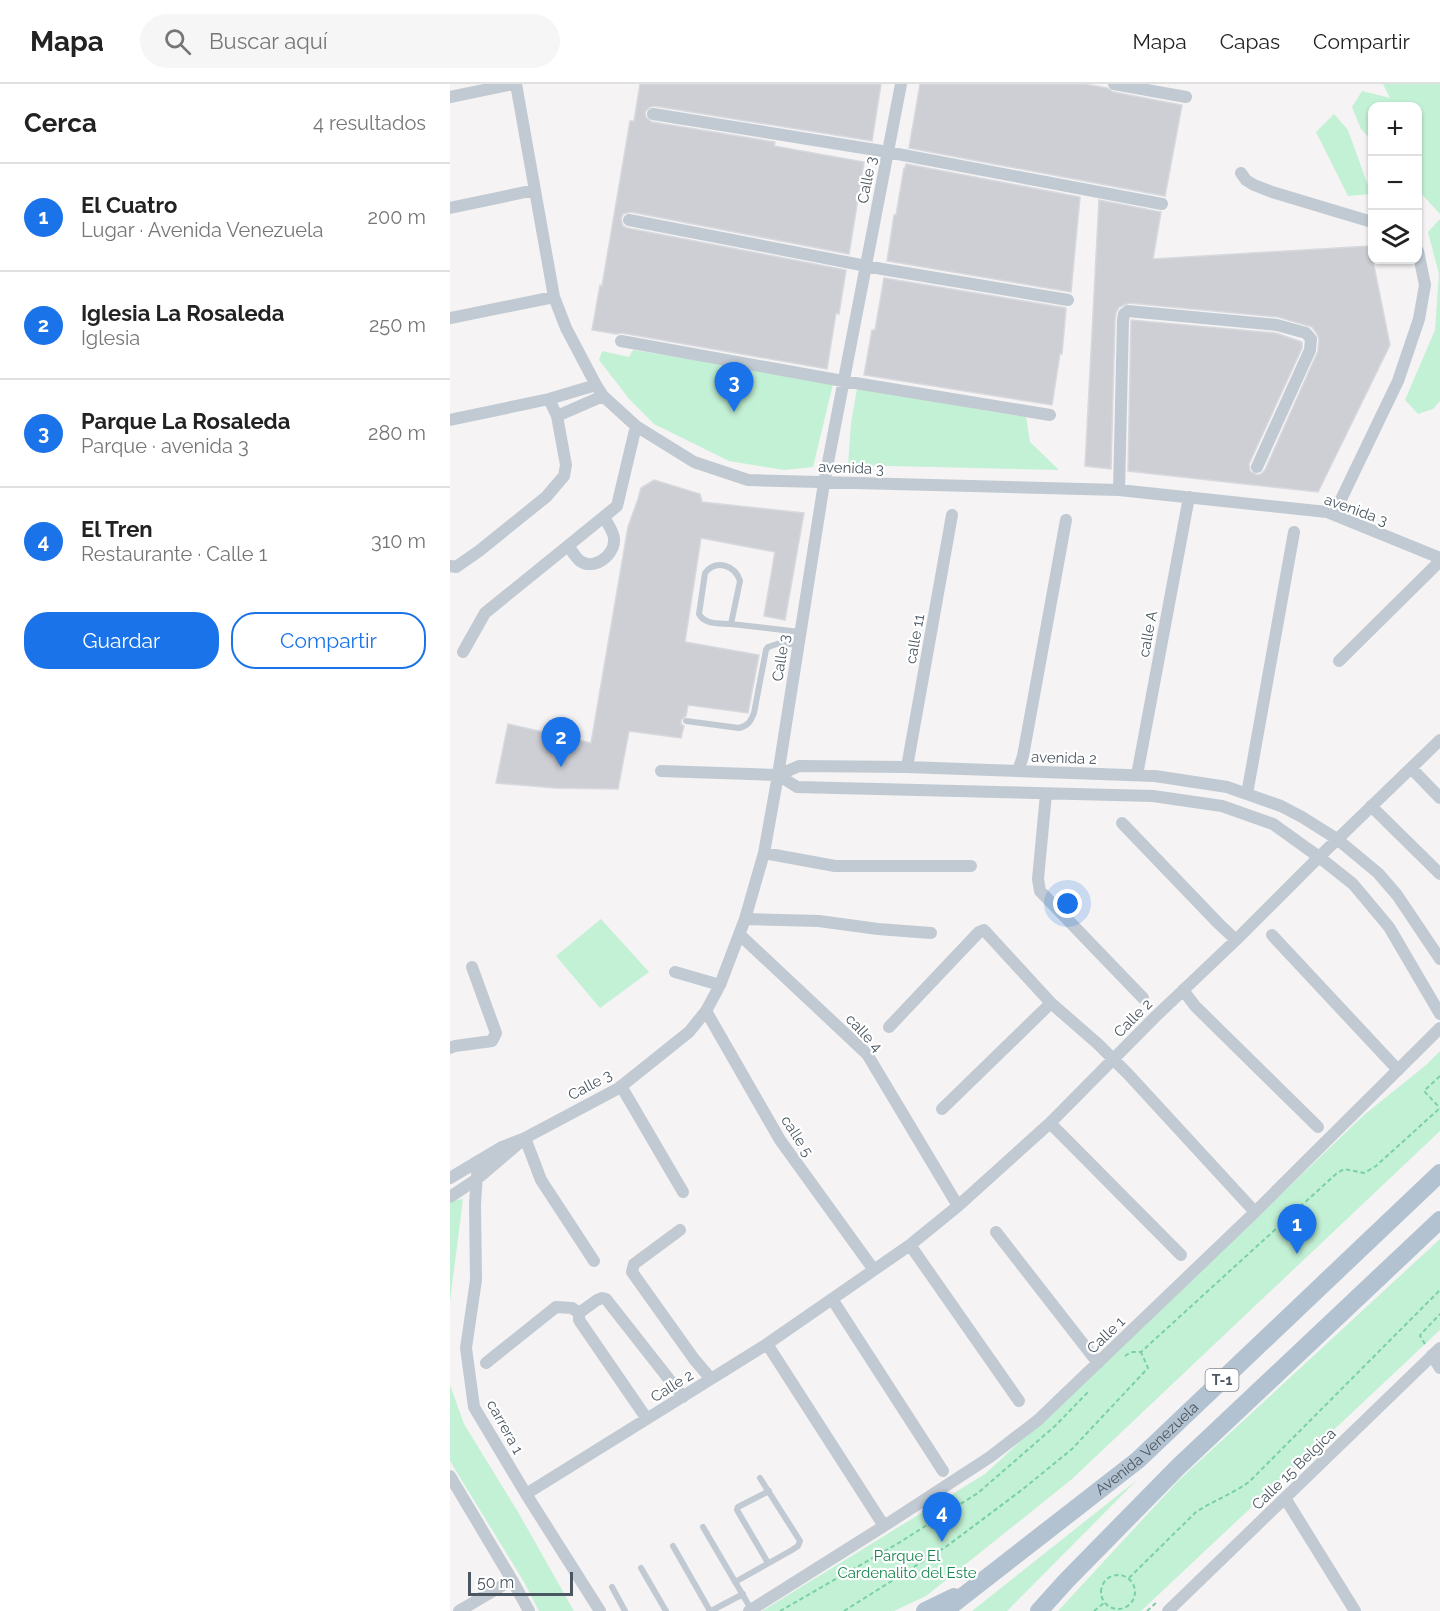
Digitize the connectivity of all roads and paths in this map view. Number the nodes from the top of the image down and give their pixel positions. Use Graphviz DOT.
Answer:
graph roads {
  1 [pos="514,84"];
  2 [pos="901,84"];
  3 [pos="1114,84"];
  4 [pos="450,97"];
  5 [pos="1186,97"];
  6 [pos="653,114"];
  7 [pos="887,153"];
  8 [pos="1241,173"];
  9 [pos="535,190"];
  10 [pos="1162,204"];
  11 [pos="450,208"];
  12 [pos="628,220"];
  13 [pos="1368,221"];
  14 [pos="1421,264"];
  15 [pos="866,265"];
  16 [pos="554,297"];
  17 [pos="1068,300"];
  18 [pos="450,318"];
  19 [pos="621,341"];
  20 [pos="843,381"];
  21 [pos="596,385"];
  22 [pos="603,396"];
  23 [pos="549,399"];
  24 [pos="1050,414"];
  25 [pos="557,416"];
  26 [pos="450,420"];
  27 [pos="636,426"];
  28 [pos="1257,466"];
  29 [pos="824,483"];
  30 [pos="1119,490"];
  31 [pos="1189,497"];
  32 [pos="1334,514"];
  33 [pos="952,515"];
  34 [pos="603,517"];
  35 [pos="1066,520"];
  36 [pos="1294,532"];
  37 [pos="568,546"];
  38 [pos="1440,559"];
  39 [pos="450,566"];
  40 [pos="731,624"];
  41 [pos="800,632"];
  42 [pos="798,645"];
  43 [pos="463,652"];
  44 [pos="1338,661"];
  45 [pos="686,721"];
  46 [pos="1440,740"];
  47 [pos="907,767"];
  48 [pos="1411,768"];
  49 [pos="662,771"];
  50 [pos="1018,771"];
  51 [pos="778,775"];
  52 [pos="1137,776"];
  53 [pos="1046,794"];
  54 [pos="1247,794"];
  55 [pos="1440,798"];
  56 [pos="1371,806"];
  57 [pos="1122,823"];
  58 [pos="1337,839"];
  59 [pos="764,853"];
  60 [pos="1319,857"];
  61 [pos="971,866"];
  62 [pos="1440,874"];
  63 [pos="745,919"];
  64 [pos="931,933"];
  65 [pos="739,934"];
  66 [pos="1272,935"];
  67 [pos="1236,940"];
  68 [pos="1440,959"];
  69 [pos="472,967"];
  70 [pos="675,972"];
  71 [pos="720,985"];
  72 [pos="1183,990"];
  73 [pos="1143,998"];
  74 [pos="1051,1003"];
  75 [pos="706,1011"];
  76 [pos="1440,1014"];
  77 [pos="889,1027"];
  78 [pos="1440,1028"];
  79 [pos="450,1048"];
  80 [pos="1113,1060"];
  81 [pos="1398,1070"];
  82 [pos="1440,1076"];
  83 [pos="621,1086"];
  84 [pos="1440,1108"];
  85 [pos="942,1109"];
  86 [pos="1050,1123"];
  87 [pos="1318,1127"];
  88 [pos="525,1137"];
  89 [pos="478,1161"];
  90 [pos="1440,1173"];
  91 [pos="450,1178"];
  92 [pos="477,1179"];
  93 [pos="682,1192"];
  94 [pos="450,1197"];
  95 [pos="958,1206"];
  96 [pos="1255,1212"];
  97 [pos="1440,1220"];
  98 [pos="680,1230"];
  99 [pos="996,1232"];
  100 [pos="910,1245"];
  101 [pos="1181,1256"];
  102 [pos="594,1261"];
  103 [pos="874,1270"];
  104 [pos="1440,1290"];
  105 [pos="832,1299"];
  106 [pos="579,1313"];
  107 [pos="1440,1314"];
  108 [pos="767,1344"];
  109 [pos="1436,1351"];
  110 [pos="486,1363"];
  111 [pos="1098,1363"];
  112 [pos="1440,1368"];
  113 [pos="711,1379"];
  114 [pos="683,1397"];
  115 [pos="1019,1401"];
  116 [pos="647,1419"];
  117 [pos="943,1471"];
  118 [pos="450,1476"];
  119 [pos="760,1478"];
  120 [pos="769,1491"];
  121 [pos="526,1494"];
  122 [pos="1285,1498"];
  123 [pos="884,1526"];
  124 [pos="703,1527"];
  125 [pos="673,1546"];
  126 [pos="768,1563"];
  127 [pos="641,1568"];
  128 [pos="992,1575"];
  129 [pos="1129,1578"];
  130 [pos="512,1580"];
  131 [pos="735,1582"];
  132 [pos="612,1587"];
  133 [pos="743,1594"];
  134 [pos="1104,1603"];
  135 [pos="751,1610"];
  136 [pos="459,1611"];
  137 [pos="529,1611"];
  138 [pos="600,1611"];
  139 [pos="625,1611"];
  140 [pos="666,1611"];
  141 [pos="711,1611"];
  142 [pos="844,1611"];
  143 [pos="925,1611"];
  144 [pos="945,1611"];
  145 [pos="1039,1611"];
  146 [pos="1094,1611"];
  147 [pos="1168,1611"];
  148 [pos="1355,1611"];
  1 -- 4 [label="street"];
  1 -- 9 [label="street, avenida 3"];
  2 -- 7 [label="street, Calle 3"];
  3 -- 5 [label="street"];
  6 -- 7 [label="street"];
  7 -- 10 [label="street"];
  7 -- 15 [label="street, Calle 3"];
  8 -- 13 [label="street"];
  9 -- 11 [label="street"];
  9 -- 16 [label="street, avenida 3"];
  12 -- 15 [label="street"];
  14 -- 32 [label="street"];
  15 -- 17 [label="street"];
  15 -- 20 [label="street, Calle 3"];
  16 -- 18 [label="street"];
  16 -- 21 [label="street, avenida 3"];
  19 -- 20 [label="street"];
  20 -- 24 [label="street"];
  20 -- 29 [label="street, Calle 3"];
  21 -- 22 [label="street, avenida 3"];
  21 -- 23 [label="street"];
  22 -- 25 [label="street"];
  22 -- 27 [label="street, avenida 3"];
  23 -- 25 [label="street"];
  23 -- 26 [label="street"];
  25 -- 39 [label="street"];
  27 -- 29 [label="street, avenida 3"];
  27 -- 34 [label="street"];
  28 -- 30 [label="street"];
  29 -- 30 [label="street, avenida 3"];
  29 -- 41 [label="street, Calle 3"];
  30 -- 31 [label="street, avenida 3"];
  31 -- 32 [label="street, avenida 3"];
  31 -- 52 [label="street, calle A"];
  32 -- 38 [label="street, avenida 3"];
  33 -- 47 [label="street, calle 11"];
  34 -- 37 [label="street"];
  34 -- 37 [label="street"];
  35 -- 50 [label="street"];
  36 -- 54 [label="street"];
  37 -- 43 [label="street"];
  38 -- 44 [label="street"];
  40 -- 40 [label="lane"];
  40 -- 41 [label="lane"];
  41 -- 42 [label="street, Calle 3"];
  42 -- 45 [label="lane"];
  42 -- 51 [label="street, Calle 3"];
  46 -- 48 [label="street, Calle 2"];
  47 -- 50 [label="street, avenida 2"];
  47 -- 51 [label="street, avenida 2"];
  48 -- 55 [label="street"];
  48 -- 56 [label="street, Calle 2"];
  49 -- 51 [label="street"];
  50 -- 52 [label="street, avenida 2"];
  51 -- 53 [label="street"];
  51 -- 59 [label="street, Calle 3"];
  52 -- 54 [label="street, avenida 2"];
  53 -- 60 [label="street"];
  53 -- 73 [label="street, Calle 2"];
  54 -- 58 [label="street, avenida 2"];
  56 -- 58 [label="street, Calle 2"];
  56 -- 62 [label="street"];
  57 -- 67 [label="street"];
  58 -- 60 [label="street, Calle 2"];
  58 -- 68 [label="street, avenida 2"];
  59 -- 61 [label="street"];
  59 -- 63 [label="street, Calle 3"];
  60 -- 67 [label="street, Calle 2"];
  60 -- 76 [label="street"];
  63 -- 64 [label="street"];
  63 -- 65 [label="street, Calle 3"];
  65 -- 71 [label="street, Calle 3"];
  65 -- 95 [label="street, calle 4"];
  66 -- 81 [label="street"];
  67 -- 72 [label="street, Calle 2"];
  69 -- 79 [label="street"];
  70 -- 71 [label="street"];
  71 -- 75 [label="street, Calle 3"];
  72 -- 80 [label="street, Calle 2"];
  72 -- 87 [label="street"];
  74 -- 77 [label="street, Calle 2"];
  74 -- 80 [label="street, Calle 2"];
  74 -- 85 [label="street"];
  75 -- 83 [label="street, Calle 3"];
  75 -- 103 [label="street, calle 5"];
  78 -- 81 [label="street, Calle 1"];
  80 -- 86 [label="street, Calle 2"];
  80 -- 96 [label="street, Calle 2"];
  81 -- 96 [label="street, Calle 1"];
  82 -- 84 [label="path"];
  83 -- 88 [label="street, Calle 3"];
  83 -- 93 [label="street"];
  84 -- 142 [label="path"];
  86 -- 95 [label="street, Calle 2"];
  86 -- 101 [label="street"];
  88 -- 89 [label="street"];
  88 -- 92 [label="street"];
  88 -- 102 [label="street"];
  89 -- 91 [label="street"];
  89 -- 92 [label="street, carrera 1"];
  90 -- 128 [label="main road, Avenida Venezuela / T-1"];
  92 -- 94 [label="street"];
  92 -- 121 [label="street, carrera 1"];
  95 -- 100 [label="street, Calle 2"];
  96 -- 111 [label="street, Calle 1"];
  97 -- 145 [label="main road, T-1"];
  98 -- 113 [label="street"];
  99 -- 111 [label="street"];
  100 -- 103 [label="street, Calle 2"];
  100 -- 115 [label="street"];
  103 -- 105 [label="street, Calle 2"];
  104 -- 129 [label="path"];
  105 -- 108 [label="street, Calle 2"];
  105 -- 117 [label="street"];
  106 -- 110 [label="street"];
  106 -- 114 [label="street"];
  106 -- 116 [label="street"];
  107 -- 109 [label="path"];
  108 -- 113 [label="street, Calle 2"];
  108 -- 123 [label="street"];
  109 -- 112 [label="street"];
  109 -- 122 [label="street, Calle 15 Belgica"];
  111 -- 123 [label="street, Calle 1"];
  113 -- 114 [label="street, Calle 2"];
  114 -- 116 [label="street, Calle 2"];
  116 -- 121 [label="street, Calle 2"];
  118 -- 130 [label="street"];
  119 -- 120 [label="lane"];
  120 -- 126 [label="lane"];
  120 -- 126 [label="lane"];
  121 -- 138 [label="street, carrera 1"];
  122 -- 147 [label="street, Calle 15 Belgica"];
  122 -- 148 [label="street"];
  123 -- 135 [label="street, Calle 1"];
  124 -- 131 [label="lane"];
  125 -- 141 [label="lane"];
  126 -- 131 [label="lane"];
  127 -- 140 [label="lane"];
  128 -- 143 [label="main road"];
  128 -- 144 [label="main road, Avenida Venezuela / T-1"];
  129 -- 134 [label="path"];
  129 -- 134 [label="path"];
  130 -- 136 [label="street"];
  130 -- 137 [label="street"];
  131 -- 133 [label="lane"];
  132 -- 139 [label="lane"];
  133 -- 135 [label="lane"];
  133 -- 141 [label="lane"];
  134 -- 146 [label="path"];
}
